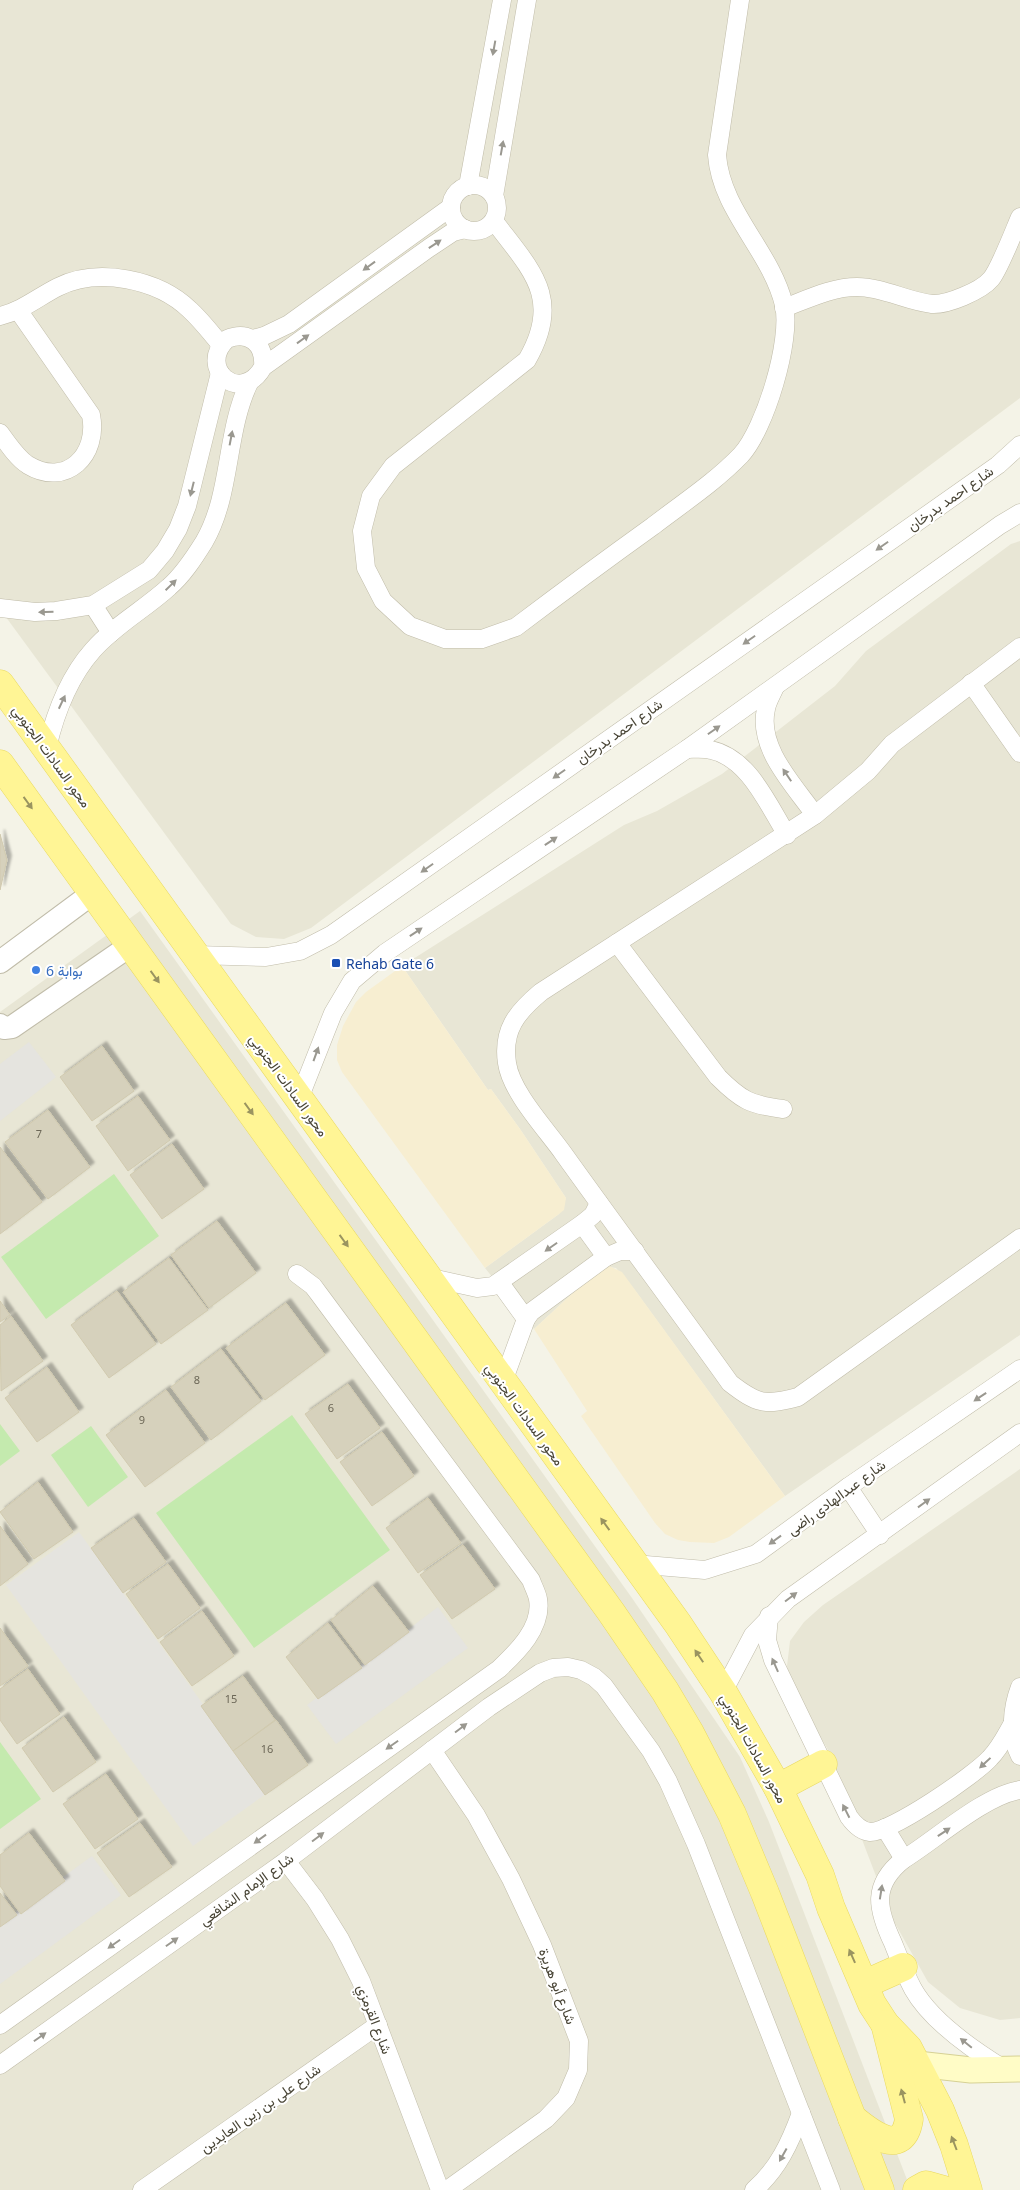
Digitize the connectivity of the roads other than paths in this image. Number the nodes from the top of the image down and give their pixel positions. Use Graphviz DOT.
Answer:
graph roads {
  1 [pos="502,0"];
  2 [pos="528,0"];
  3 [pos="740,0"];
  4 [pos="468,186"];
  5 [pos="494,196"];
  6 [pos="451,207"];
  7 [pos="1020,217"];
  8 [pos="494,222"];
  9 [pos="465,229"];
  10 [pos="784,308"];
  11 [pos="18,310"];
  12 [pos="0,316"];
  13 [pos="253,339"];
  14 [pos="220,345"];
  15 [pos="264,367"];
  16 [pos="220,374"];
  17 [pos="249,383"];
  18 [pos="0,433"];
  19 [pos="1020,445"];
  20 [pos="1020,513"];
  21 [pos="135,578"];
  22 [pos="151,602"];
  23 [pos="93,605"];
  24 [pos="0,608"];
  25 [pos="111,633"];
  26 [pos="1020,647"];
  27 [pos="971,682"];
  28 [pos="0,684"];
  29 [pos="775,687"];
  30 [pos="46,748"];
  31 [pos="687,749"];
  32 [pos="1020,753"];
  33 [pos="0,764"];
  34 [pos="815,815"];
  35 [pos="787,835"];
  36 [pos="90,889"];
  37 [pos="127,939"];
  38 [pos="617,943"];
  39 [pos="0,948"];
  40 [pos="196,955"];
  41 [pos="0,962"];
  42 [pos="0,1020"];
  43 [pos="0,1025"];
  44 [pos="299,1099"];
  45 [pos="783,1109"];
  46 [pos="599,1203"];
  47 [pos="582,1224"];
  48 [pos="1020,1238"];
  49 [pos="635,1251"];
  50 [pos="606,1257"];
  51 [pos="297,1274"];
  52 [pos="427,1277"];
  53 [pos="500,1283"];
  54 [pos="526,1319"];
  55 [pos="1020,1369"];
  56 [pos="502,1382"];
  57 [pos="1020,1433"];
  58 [pos="848,1487"];
  59 [pos="880,1534"];
  60 [pos="634,1564"];
  61 [pos="769,1616"];
  62 [pos="475,1687"];
  63 [pos="1020,1688"];
  64 [pos="723,1692"];
  65 [pos="489,1707"];
  66 [pos="1012,1723"];
  67 [pos="432,1750"];
  68 [pos="1020,1756"];
  69 [pos="823,1764"];
  70 [pos="778,1788"];
  71 [pos="1020,1790"];
  72 [pos="885,1828"];
  73 [pos="904,1859"];
  74 [pos="286,1861"];
  75 [pos="903,1967"];
  76 [pos="865,1984"];
  77 [pos="885,2024"];
  78 [pos="378,2025"];
  79 [pos="0,2026"];
  80 [pos="917,2064"];
  81 [pos="0,2065"];
  82 [pos="1013,2070"];
  83 [pos="801,2113"];
  84 [pos="852,2118"];
  85 [pos="142,2190"];
  86 [pos="440,2190"];
  87 [pos="447,2190"];
  88 [pos="754,2190"];
  89 [pos="831,2190"];
  90 [pos="880,2190"];
  91 [pos="917,2190"];
  92 [pos="944,2190"];
  93 [pos="968,2190"];
  1 -- 4 [label="street, one-way"];
  5 -- 2 [label="street, one-way"];
  3 -- 10 [label="street"];
  4 -- 5 [label="street"];
  4 -- 6 [label="street"];
  5 -- 8 [label="street"];
  6 -- 9 [label="street"];
  6 -- 13 [label="street, one-way"];
  7 -- 10 [label="street"];
  8 -- 9 [label="street"];
  8 -- 10 [label="street"];
  15 -- 9 [label="street, one-way"];
  11 -- 12 [label="street"];
  11 -- 14 [label="street"];
  11 -- 18 [label="street"];
  13 -- 14 [label="street"];
  13 -- 15 [label="street"];
  14 -- 16 [label="street"];
  15 -- 17 [label="street"];
  16 -- 17 [label="street"];
  16 -- 21 [label="street, one-way"];
  22 -- 17 [label="street, one-way"];
  19 -- 40 [label="street, شارع احمد بدرخان, one-way"];
  20 -- 29 [label="street"];
  21 -- 22 [label="street"];
  21 -- 23 [label="street"];
  22 -- 25 [label="street"];
  23 -- 24 [label="street, one-way"];
  23 -- 25 [label="street"];
  30 -- 25 [label="street, one-way"];
  26 -- 27 [label="street"];
  27 -- 32 [label="street"];
  27 -- 34 [label="street"];
  28 -- 30 [label="main road, محور السادات الجنوبي"];
  31 -- 29 [label="street, one-way"];
  34 -- 29 [label="street, one-way"];
  30 -- 40 [label="main road, محور السادات الجنوبي"];
  31 -- 35 [label="street"];
  44 -- 31 [label="street, one-way"];
  33 -- 36 [label="main road, one-way"];
  34 -- 35 [label="street"];
  35 -- 38 [label="street"];
  36 -- 37 [label="main road"];
  36 -- 39 [label="street"];
  36 -- 41 [label="street"];
  37 -- 42 [label="street"];
  37 -- 43 [label="street"];
  37 -- 84 [label="main road, one-way"];
  38 -- 45 [label="street"];
  38 -- 46 [label="street"];
  40 -- 44 [label="main road, محور السادات الجنوبي"];
  44 -- 52 [label="main road, محور السادات الجنوبي"];
  46 -- 47 [label="street"];
  46 -- 49 [label="street"];
  47 -- 50 [label="street"];
  47 -- 53 [label="street, one-way"];
  48 -- 49 [label="street"];
  49 -- 50 [label="street"];
  50 -- 54 [label="street"];
  51 -- 62 [label="street"];
  52 -- 53 [label="street"];
  52 -- 56 [label="main road, محور السادات الجنوبي"];
  53 -- 54 [label="street"];
  54 -- 56 [label="street"];
  55 -- 58 [label="street, شارع عبدالهادى راضى, one-way"];
  60 -- 56 [label="main road, محور السادات الجنوبي, one-way"];
  59 -- 57 [label="street, one-way"];
  58 -- 59 [label="street"];
  58 -- 60 [label="street, شارع عبدالهادى راضى, one-way"];
  61 -- 59 [label="street, one-way"];
  64 -- 60 [label="main road, محور السادات الجنوبي, one-way"];
  61 -- 64 [label="street"];
  69 -- 61 [label="street, one-way"];
  62 -- 65 [label="street"];
  62 -- 79 [label="street, one-way"];
  63 -- 66 [label="street"];
  64 -- 70 [label="main road, محور السادات الجنوبي"];
  67 -- 65 [label="street, شارع الإمام الشافعي, one-way"];
  65 -- 83 [label="street, شارع الإمام الشافعي"];
  66 -- 68 [label="street"];
  66 -- 72 [label="street, one-way"];
  74 -- 67 [label="street, شارع الإمام الشافعي, one-way"];
  67 -- 87 [label="street, شارع أبو هريرة"];
  69 -- 70 [label="main road"];
  72 -- 69 [label="street, one-way"];
  76 -- 70 [label="main road, محور السادات الجنوبي, one-way"];
  73 -- 71 [label="street, one-way"];
  72 -- 73 [label="street"];
  75 -- 73 [label="street, one-way"];
  74 -- 78 [label="street, شارع القرمزي"];
  81 -- 74 [label="street, شارع الإمام الشافعي, one-way"];
  75 -- 76 [label="main road"];
  82 -- 75 [label="street, one-way"];
  76 -- 77 [label="main road, محور السادات الجنوبي"];
  77 -- 80 [label="main road, محور السادات الجنوبي"];
  84 -- 77 [label="main road, one-way"];
  78 -- 85 [label="street, شارع على بن زين العابدين"];
  78 -- 86 [label="street, شارع القرمزي"];
  80 -- 82 [label="main road"];
  93 -- 80 [label="main road, محور السادات الجنوبي, one-way"];
  83 -- 88 [label="street, one-way"];
  83 -- 89 [label="street, شارع الإمام الشافعي"];
  84 -- 90 [label="main road"];
  91 -- 92 [label="main road"];
}
